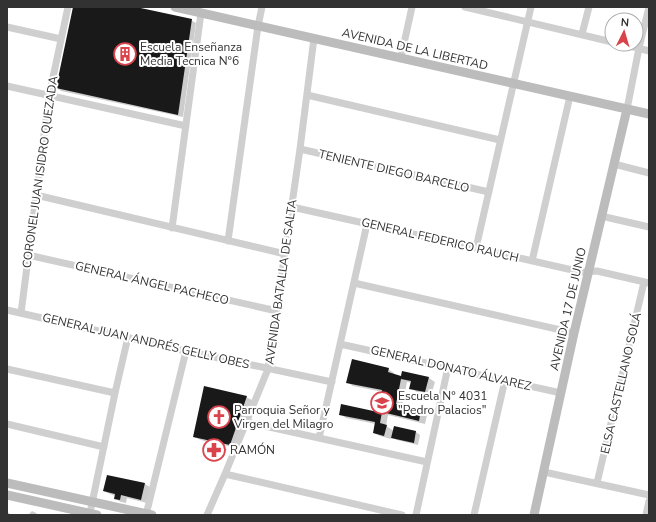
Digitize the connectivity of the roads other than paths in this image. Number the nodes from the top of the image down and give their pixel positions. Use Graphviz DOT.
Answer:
graph roads {
  1 [pos="68,7"];
  2 [pos="175,7"];
  3 [pos="262,7"];
  4 [pos="412,7"];
  5 [pos="468,7"];
  6 [pos="531,7"];
  7 [pos="589,7"];
  8 [pos="649,7"];
  9 [pos="201,13"];
  10 [pos="528,22"];
  11 [pos="258,26"];
  12 [pos="7,27"];
  13 [pos="644,28"];
  14 [pos="582,34"];
  15 [pos="314,38"];
  16 [pos="61,39"];
  17 [pos="604,40"];
  18 [pos="638,52"];
  19 [pos="401,58"];
  20 [pos="514,83"];
  21 [pos="7,86"];
  22 [pos="307,95"];
  23 [pos="49,96"];
  24 [pos="570,96"];
  25 [pos="626,109"];
  26 [pos="649,114"];
  27 [pos="186,126"];
  28 [pos="500,140"];
  29 [pos="300,149"];
  30 [pos="614,164"];
  31 [pos="649,173"];
  32 [pos="488,192"];
  33 [pos="36,195"];
  34 [pos="292,207"];
  35 [pos="601,216"];
  36 [pos="367,224"];
  37 [pos="649,227"];
  38 [pos="172,228"];
  39 [pos="228,241"];
  40 [pos="476,248"];
  41 [pos="285,254"];
  42 [pos="28,255"];
  43 [pos="532,261"];
  44 [pos="588,272"];
  45 [pos="646,282"];
  46 [pos="354,283"];
  47 [pos="7,310"];
  48 [pos="277,311"];
  49 [pos="21,313"];
  50 [pos="574,333"];
  51 [pos="128,338"];
  52 [pos="340,344"];
  53 [pos="186,350"];
  54 [pos="448,367"];
  55 [pos="7,369"];
  56 [pos="268,369"];
  57 [pos="505,380"];
  58 [pos="332,382"];
  59 [pos="115,393"];
  60 [pos="561,393"];
  61 [pos="247,422"];
  62 [pos="7,424"];
  63 [pos="319,438"];
  64 [pos="104,447"];
  65 [pos="427,462"];
  66 [pos="544,472"];
  67 [pos="225,474"];
  68 [pos="7,483"];
  69 [pos="597,484"];
  70 [pos="7,495"];
  71 [pos="649,495"];
  72 [pos="649,501"];
  73 [pos="92,502"];
  74 [pos="94,514"];
  75 [pos="148,515"];
  76 [pos="208,515"];
  77 [pos="402,515"];
  78 [pos="416,515"];
  79 [pos="474,515"];
  80 [pos="534,515"];
  81 [pos="646,515"];
  1 -- 16 [label="street, CORONEL JUAN ISIDRO QUEZADA"];
  2 -- 9 [label="main road, AVENIDA DE LA LIBERTAD"];
  3 -- 11 [label="street"];
  4 -- 19 [label="street"];
  5 -- 10 [label="street"];
  6 -- 10 [label="street"];
  7 -- 14 [label="street"];
  8 -- 13 [label="street"];
  9 -- 11 [label="main road, AVENIDA DE LA LIBERTAD"];
  9 -- 27 [label="street"];
  10 -- 14 [label="street"];
  10 -- 20 [label="street"];
  11 -- 15 [label="main road, AVENIDA DE LA LIBERTAD"];
  11 -- 39 [label="street"];
  12 -- 16 [label="street"];
  14 -- 17 [label="street"];
  15 -- 19 [label="main road, AVENIDA DE LA LIBERTAD"];
  15 -- 22 [label="street, AVENIDA BATALLA DE SALTA"];
  16 -- 23 [label="street, CORONEL JUAN ISIDRO QUEZADA"];
  18 -- 25 [label="street"];
  19 -- 20 [label="main road, AVENIDA DE LA LIBERTAD"];
  20 -- 24 [label="main road, AVENIDA DE LA LIBERTAD"];
  20 -- 28 [label="street"];
  21 -- 23 [label="street"];
  22 -- 28 [label="street"];
  22 -- 29 [label="street, AVENIDA BATALLA DE SALTA"];
  23 -- 27 [label="street"];
  23 -- 33 [label="street, CORONEL JUAN ISIDRO QUEZADA"];
  24 -- 25 [label="main road, AVENIDA DE LA LIBERTAD"];
  24 -- 43 [label="street"];
  25 -- 26 [label="main road, AVENIDA DE LA LIBERTAD"];
  25 -- 30 [label="main road, AVENIDA 17 DE JUNIO"];
  27 -- 38 [label="street"];
  28 -- 32 [label="street"];
  29 -- 32 [label="street, TENIENTE DIEGO BARCELO"];
  29 -- 34 [label="street, AVENIDA BATALLA DE SALTA"];
  30 -- 31 [label="street"];
  30 -- 35 [label="main road, AVENIDA 17 DE JUNIO"];
  32 -- 40 [label="street"];
  33 -- 38 [label="street"];
  33 -- 42 [label="street, CORONEL JUAN ISIDRO QUEZADA"];
  34 -- 36 [label="street, GENERAL FEDERICO RAUCH"];
  34 -- 41 [label="street, AVENIDA BATALLA DE SALTA"];
  35 -- 37 [label="street"];
  35 -- 44 [label="main road, AVENIDA 17 DE JUNIO"];
  36 -- 40 [label="street, GENERAL FEDERICO RAUCH"];
  36 -- 46 [label="street"];
  38 -- 39 [label="street"];
  39 -- 41 [label="street"];
  40 -- 43 [label="street, GENERAL FEDERICO RAUCH"];
  41 -- 48 [label="street, AVENIDA BATALLA DE SALTA"];
  42 -- 48 [label="street, GENERAL ÁNGEL PACHECO"];
  42 -- 49 [label="street, CORONEL JUAN ISIDRO QUEZADA"];
  43 -- 44 [label="street, GENERAL FEDERICO RAUCH"];
  44 -- 45 [label="street, GENERAL FEDERICO RAUCH"];
  44 -- 50 [label="main road, AVENIDA 17 DE JUNIO"];
  45 -- 69 [label="street, ELSA CASTELLANO SOLÁ"];
  46 -- 50 [label="street"];
  46 -- 52 [label="street"];
  47 -- 49 [label="street, GENERAL JUAN ANDRÉS GELLY OBES"];
  48 -- 56 [label="street, AVENIDA BATALLA DE SALTA"];
  49 -- 51 [label="street, GENERAL JUAN ANDRÉS GELLY OBES"];
  50 -- 60 [label="main road, AVENIDA 17 DE JUNIO"];
  51 -- 53 [label="street, GENERAL JUAN ANDRÉS GELLY OBES"];
  51 -- 59 [label="street"];
  52 -- 54 [label="street, GENERAL DONATO ÁLVAREZ"];
  52 -- 58 [label="street"];
  53 -- 56 [label="street, GENERAL JUAN ANDRÉS GELLY OBES"];
  53 -- 75 [label="street"];
  54 -- 57 [label="street, GENERAL DONATO ÁLVAREZ"];
  54 -- 65 [label="street"];
  55 -- 59 [label="street"];
  56 -- 58 [label="street, GENERAL JUAN ANDRÉS GELLY OBES"];
  56 -- 61 [label="street, AVENIDA BATALLA DE SALTA"];
  57 -- 60 [label="street, GENERAL DONATO ÁLVAREZ"];
  57 -- 79 [label="street"];
  58 -- 63 [label="street"];
  59 -- 64 [label="street"];
  60 -- 66 [label="main road, AVENIDA 17 DE JUNIO"];
  61 -- 63 [label="street"];
  61 -- 67 [label="street, AVENIDA BATALLA DE SALTA"];
  62 -- 64 [label="street"];
  63 -- 65 [label="street"];
  64 -- 73 [label="street"];
  65 -- 78 [label="street"];
  66 -- 69 [label="street"];
  66 -- 80 [label="main road, AVENIDA 17 DE JUNIO"];
  67 -- 76 [label="street, AVENIDA BATALLA DE SALTA"];
  67 -- 77 [label="street"];
  68 -- 73 [label="main road"];
  69 -- 71 [label="street"];
  70 -- 74 [label="main road"];
  72 -- 81 [label="street"];
  73 -- 74 [label="street"];
  73 -- 75 [label="main road"];
}
